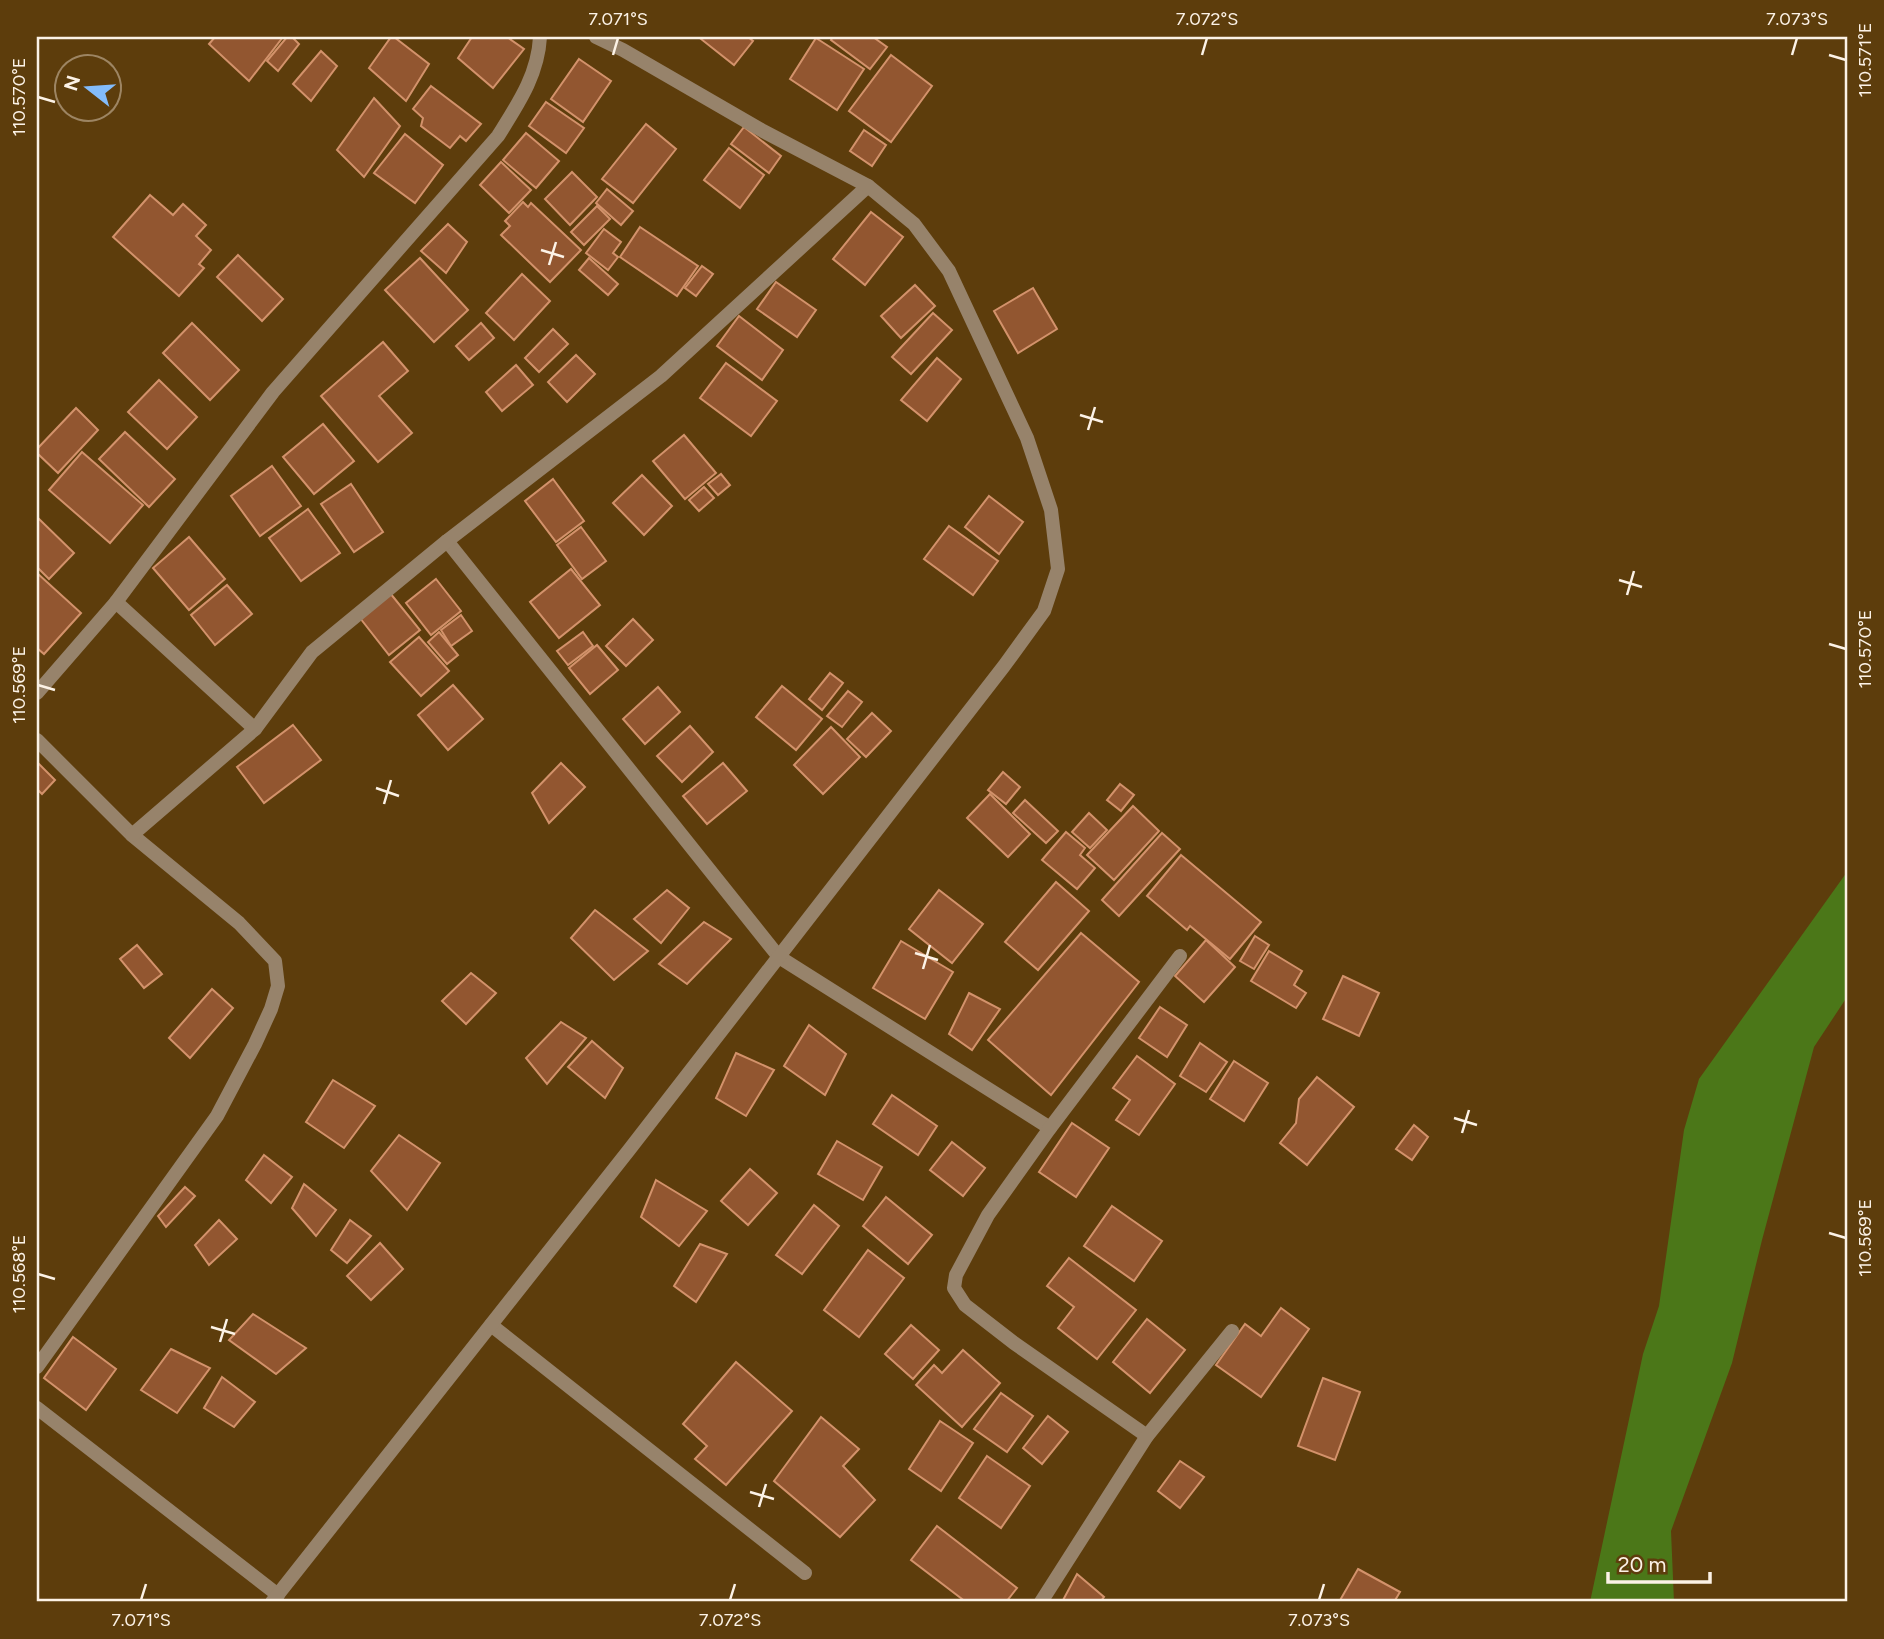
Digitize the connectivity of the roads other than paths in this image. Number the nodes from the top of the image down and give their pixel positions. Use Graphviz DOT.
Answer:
graph roads {
  1 [pos="540,37"];
  2 [pos="596,37"];
  3 [pos="868,186"];
  4 [pos="447,541"];
  5 [pos="116,603"];
  6 [pos="37,692"];
  7 [pos="255,729"];
  8 [pos="37,740"];
  9 [pos="132,835"];
  10 [pos="1180,956"];
  11 [pos="779,957"];
  12 [pos="1050,1128"];
  13 [pos="491,1325"];
  14 [pos="1232,1331"];
  15 [pos="37,1367"];
  16 [pos="37,1408"];
  17 [pos="1147,1436"];
  18 [pos="805,1573"];
  19 [pos="275,1599"];
  20 [pos="1041,1602"];
  1 -- 5 [label="street"];
  2 -- 3 [label="street"];
  3 -- 4 [label="street"];
  3 -- 11 [label="street"];
  4 -- 7 [label="street"];
  4 -- 11 [label="street"];
  5 -- 6 [label="street"];
  5 -- 7 [label="street"];
  7 -- 9 [label="street"];
  8 -- 9 [label="street"];
  9 -- 15 [label="street"];
  10 -- 12 [label="street"];
  11 -- 12 [label="street"];
  11 -- 13 [label="street"];
  12 -- 17 [label="street"];
  13 -- 18 [label="street"];
  13 -- 19 [label="street"];
  14 -- 17 [label="street"];
  16 -- 19 [label="street"];
  17 -- 20 [label="street"];
}
